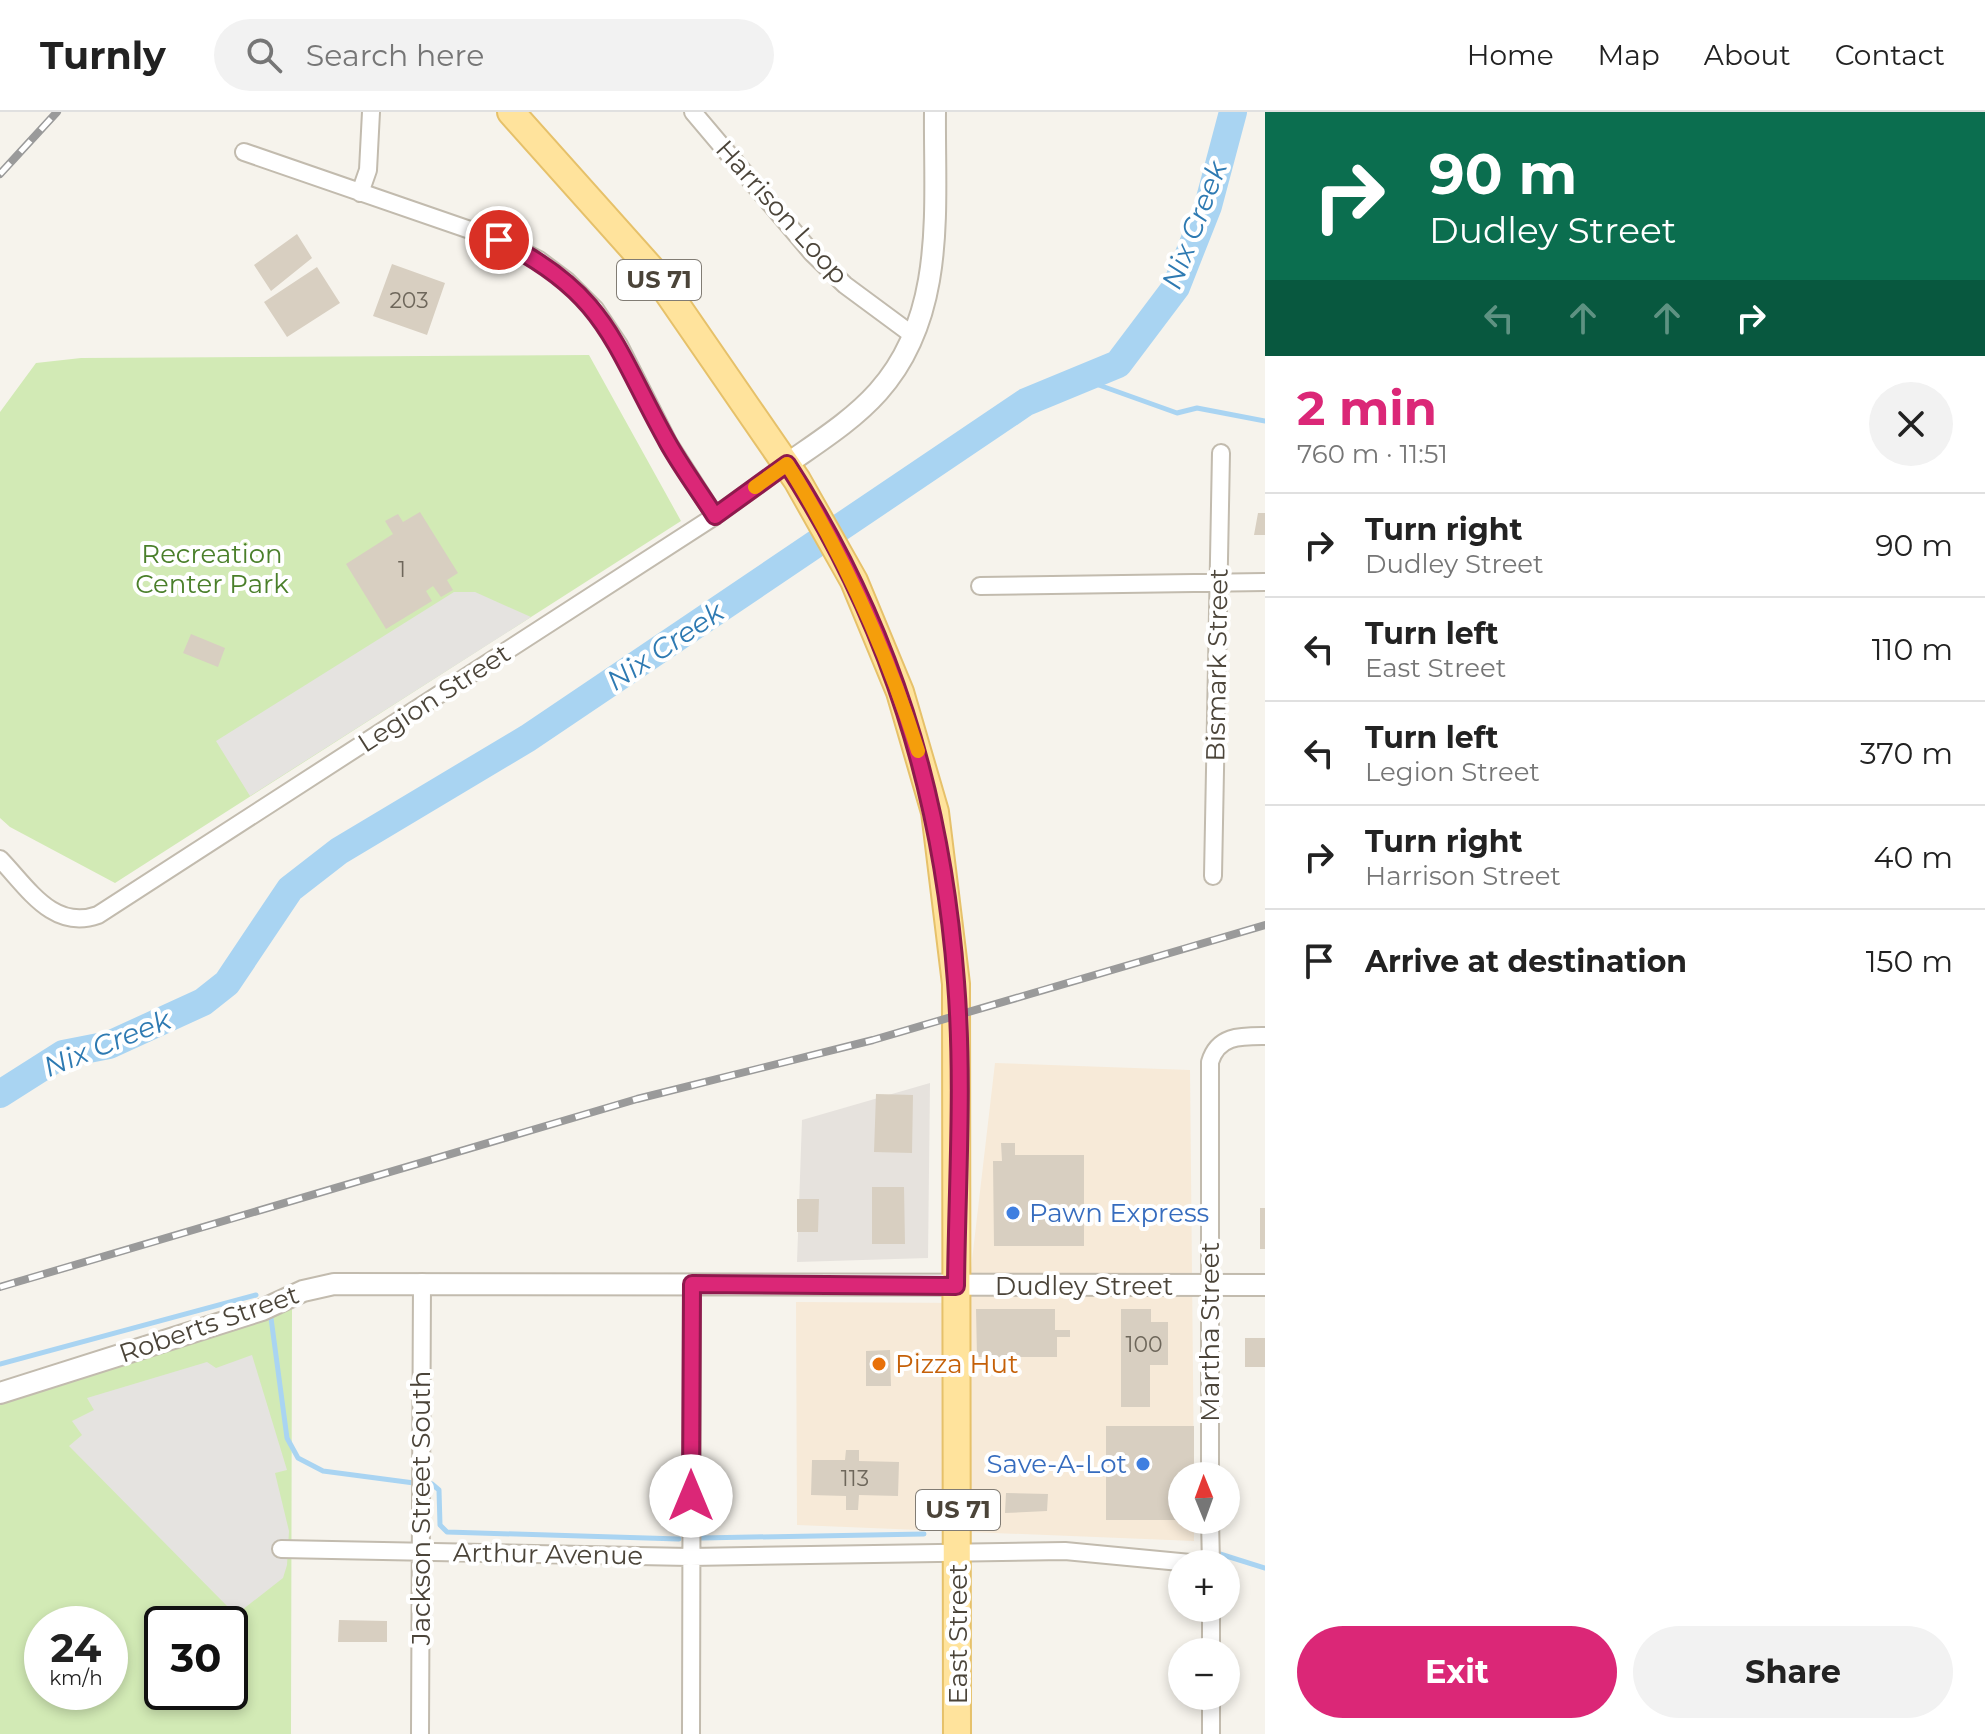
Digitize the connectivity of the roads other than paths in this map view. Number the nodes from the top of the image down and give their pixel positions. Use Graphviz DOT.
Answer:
graph roads {
  1 [pos="371,112"];
  2 [pos="511,112"];
  3 [pos="693,112"];
  4 [pos="935,112"];
  5 [pos="244,152"];
  6 [pos="360,193"];
  7 [pos="914,336"];
  8 [pos="1221,453"];
  9 [pos="792,472"];
  10 [pos="715,516"];
  11 [pos="1219,582"];
  12 [pos="1265,582"];
  13 [pos="980,586"];
  14 [pos="0,859"];
  15 [pos="1213,876"];
  16 [pos="1265,1036"];
  17 [pos="422,1282"];
  18 [pos="692,1284"];
  19 [pos="1210,1285"];
  20 [pos="1265,1285"];
  21 [pos="956,1286"];
  22 [pos="0,1393"];
  23 [pos="1210,1462"];
  24 [pos="281,1549"];
  25 [pos="420,1550"];
  26 [pos="959,1554"];
  27 [pos="690,1557"];
  28 [pos="1168,1561"];
  29 [pos="1211,1710"];
  30 [pos="420,1734"];
  31 [pos="691,1734"];
  32 [pos="957,1734"];
  33 [pos="1211,1734"];
  1 -- 6 [label="street"];
  2 -- 9 [label="main road, US 71"];
  3 -- 7 [label="street, Harrison Loop"];
  4 -- 7 [label="street"];
  5 -- 6 [label="street"];
  6 -- 10 [label="street"];
  7 -- 9 [label="street"];
  8 -- 11 [label="street, Bismark Street"];
  9 -- 10 [label="street, Legion Street"];
  9 -- 21 [label="main road, East Street / US 71"];
  10 -- 14 [label="street, Legion Street"];
  11 -- 12 [label="street"];
  11 -- 13 [label="street"];
  11 -- 15 [label="street, Bismark Street"];
  16 -- 19 [label="street, Martha Street"];
  17 -- 18 [label="street, Dudley Street"];
  17 -- 22 [label="street, Roberts Street"];
  17 -- 25 [label="street, Jackson Street South"];
  18 -- 21 [label="street, Dudley Street"];
  18 -- 27 [label="street"];
  19 -- 20 [label="street, Dudley Street"];
  19 -- 21 [label="street, Dudley Street"];
  19 -- 23 [label="street, Martha Street"];
  21 -- 26 [label="main road, East Street / US 71"];
  24 -- 25 [label="street, Arthur Avenue"];
  25 -- 27 [label="street, Arthur Avenue"];
  25 -- 30 [label="street, Jackson Street South"];
  26 -- 27 [label="street, Arthur Avenue"];
  26 -- 28 [label="street, Arthur Avenue"];
  26 -- 32 [label="main road, East Street / US 71"];
  27 -- 31 [label="street"];
  29 -- 33 [label="street"];
}
